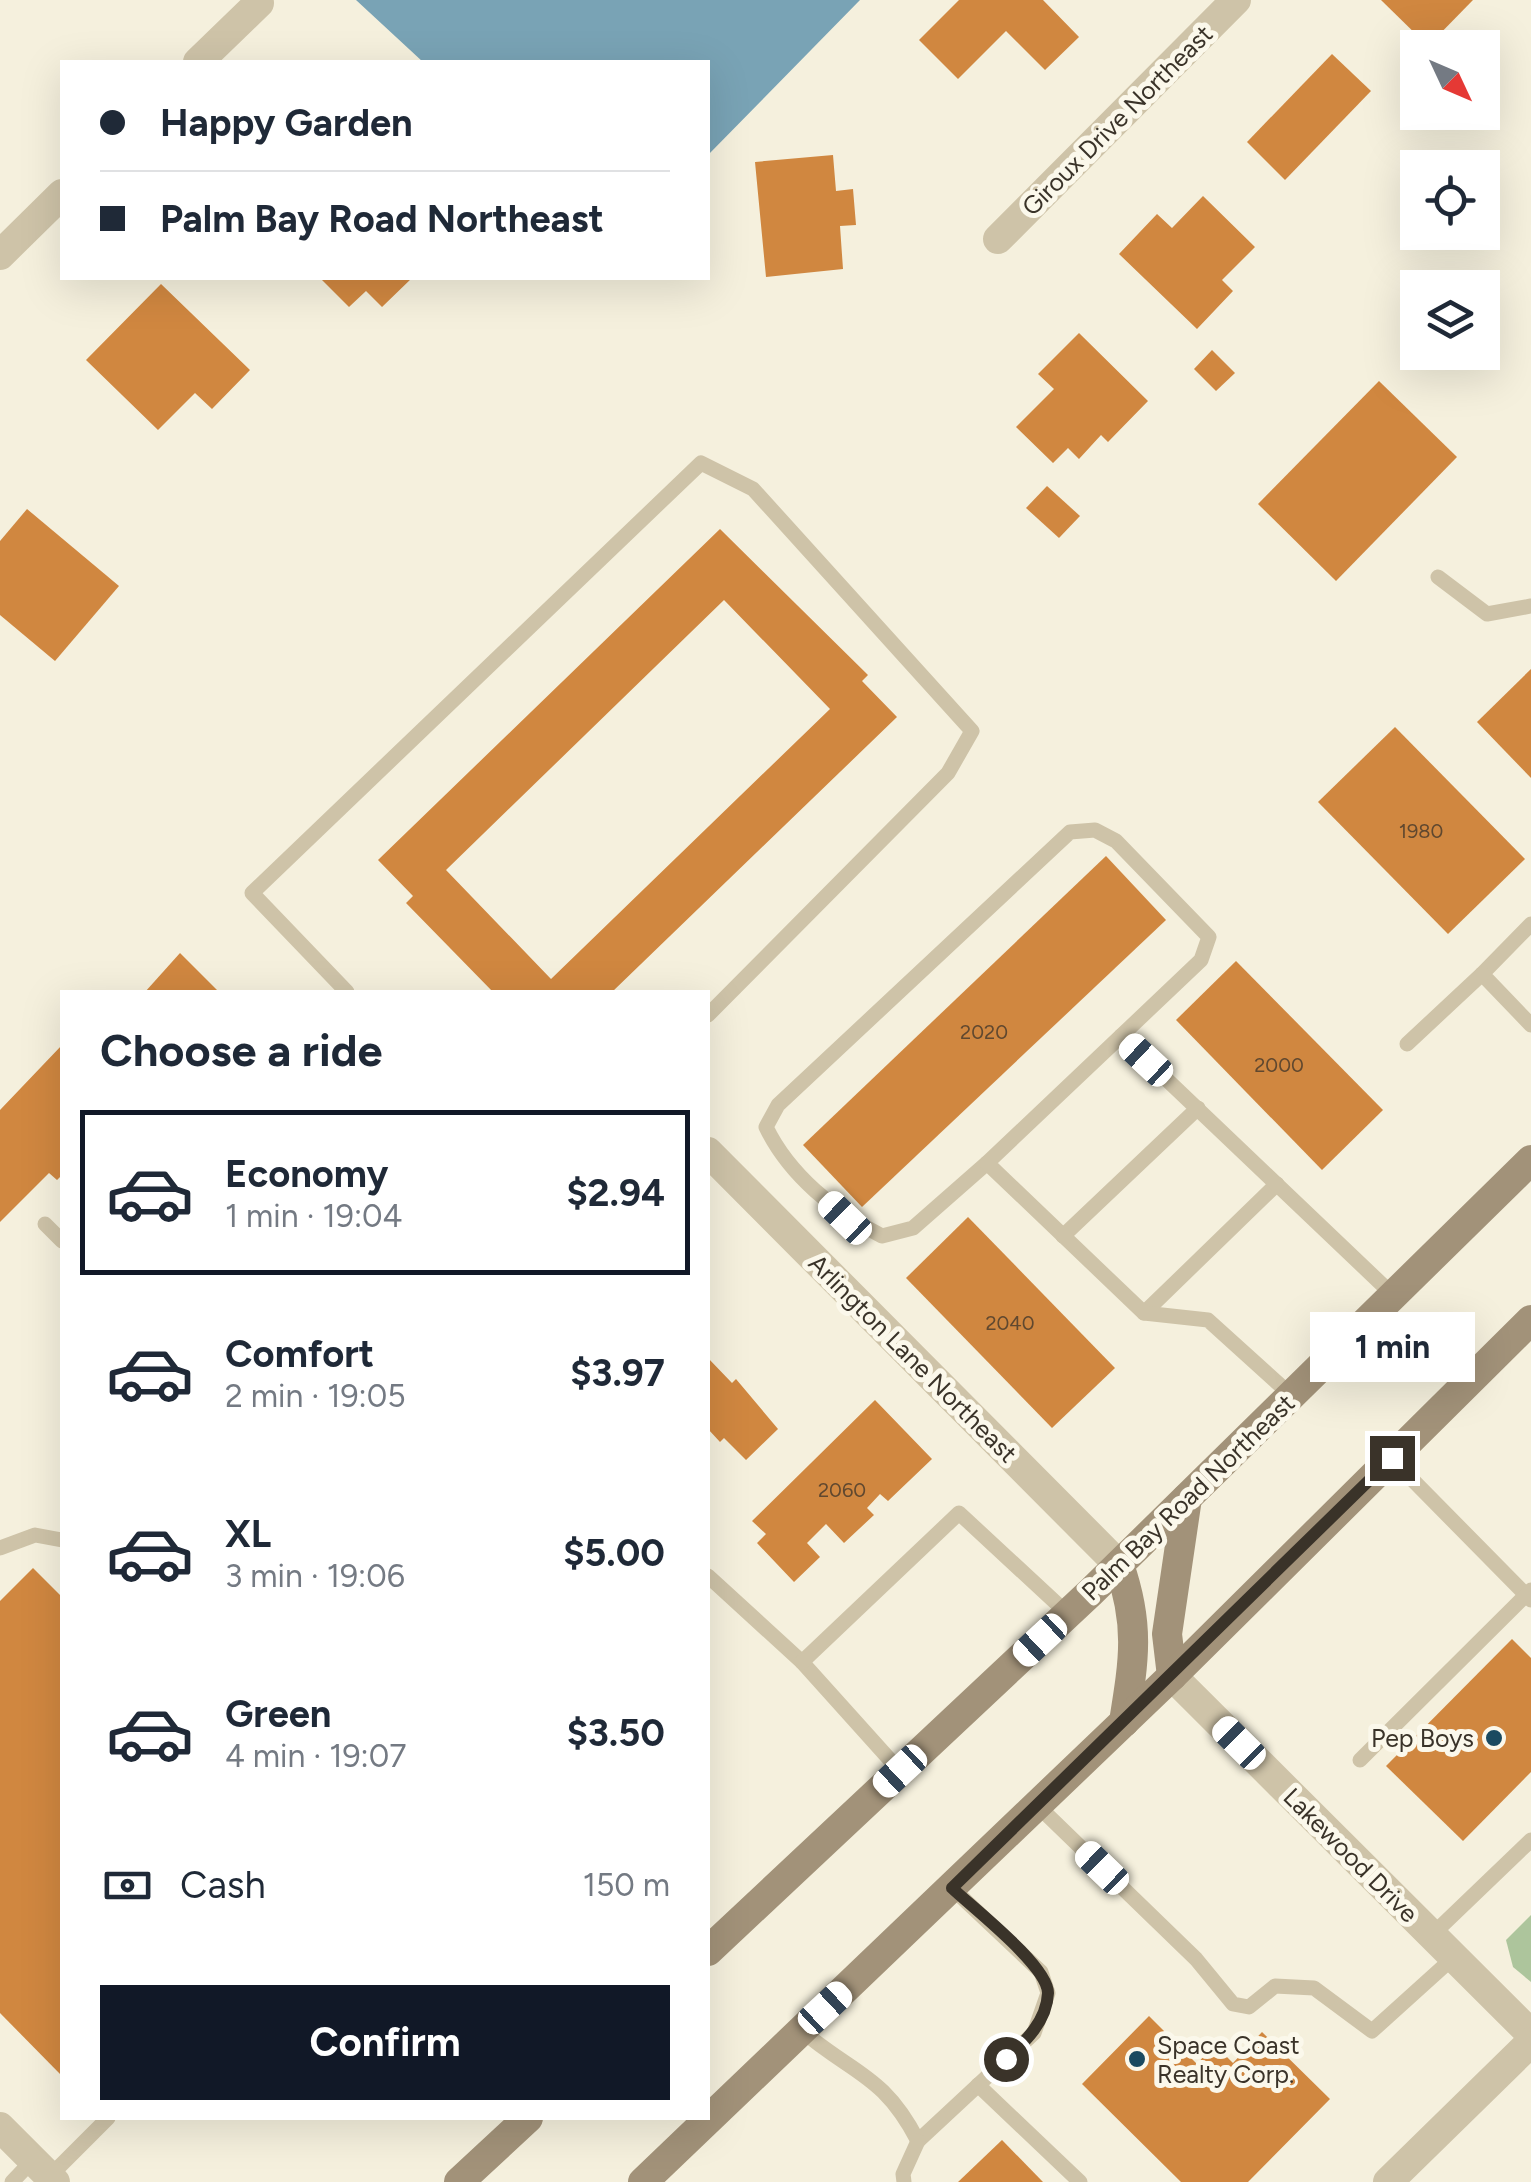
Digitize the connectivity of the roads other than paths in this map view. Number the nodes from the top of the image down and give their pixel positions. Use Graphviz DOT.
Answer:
graph roads {
  1 [pos="1236,0"];
  2 [pos="259,3"];
  3 [pos="200,60"];
  4 [pos="60,196"];
  5 [pos="998,239"];
  6 [pos="0,255"];
  7 [pos="1438,576"];
  8 [pos="1531,606"];
  9 [pos="1531,924"];
  10 [pos="1482,974"];
  11 [pos="345,990"];
  12 [pos="710,1013"];
  13 [pos="1531,1025"];
  14 [pos="1120,1036"];
  15 [pos="1407,1044"];
  16 [pos="1198,1108"];
  17 [pos="710,1154"];
  18 [pos="1531,1160"];
  19 [pos="988,1163"];
  20 [pos="1277,1184"];
  21 [pos="46,1224"];
  22 [pos="1064,1236"];
  23 [pos="60,1240"];
  24 [pos="1393,1296"];
  25 [pos="1144,1313"];
  26 [pos="1531,1320"];
  27 [pos="1291,1396"];
  28 [pos="1392,1458"];
  29 [pos="1187,1498"];
  30 [pos="60,1540"];
  31 [pos="0,1548"];
  32 [pos="1119,1565"];
  33 [pos="710,1578"];
  34 [pos="1529,1595"];
  35 [pos="1068,1614"];
  36 [pos="802,1662"];
  37 [pos="1172,1676"];
  38 [pos="1124,1722"];
  39 [pos="1360,1760"];
  40 [pos="900,1771"];
  41 [pos="1037,1805"];
  42 [pos="1531,1840"];
  43 [pos="952,1888"];
  44 [pos="1432,1934"];
  45 [pos="710,1945"];
  46 [pos="1454,1957"];
  47 [pos="802,2030"];
  48 [pos="1531,2034"];
  49 [pos="1531,2042"];
  50 [pos="978,2085"];
  51 [pos="710,2118"];
  52 [pos="106,2120"];
  53 [pos="526,2120"];
  54 [pos="708,2120"];
  55 [pos="0,2127"];
  56 [pos="918,2141"];
  57 [pos="37,2175"];
  58 [pos="459,2182"];
  59 [pos="643,2182"];
  60 [pos="904,2182"];
  61 [pos="1080,2182"];
  62 [pos="1388,2182"];
  1 -- 5 [label="street, Giroux Drive Northeast"];
  2 -- 3 [label="street"];
  4 -- 6 [label="street"];
  7 -- 8 [label="lane"];
  9 -- 10 [label="lane"];
  10 -- 13 [label="lane"];
  10 -- 15 [label="lane"];
  11 -- 12 [label="lane"];
  14 -- 16 [label="lane"];
  14 -- 19 [label="lane"];
  14 -- 19 [label="lane"];
  16 -- 20 [label="lane"];
  16 -- 22 [label="lane"];
  17 -- 32 [label="street, Arlington Lane Northeast"];
  18 -- 24 [label="main road, Palm Bay Road Northeast"];
  19 -- 22 [label="lane"];
  20 -- 24 [label="lane"];
  20 -- 25 [label="lane"];
  21 -- 23 [label="lane"];
  22 -- 25 [label="lane"];
  24 -- 27 [label="main road, Palm Bay Road Northeast"];
  25 -- 27 [label="lane"];
  26 -- 28 [label="main road"];
  27 -- 29 [label="main road, Palm Bay Road Northeast"];
  28 -- 34 [label="lane"];
  28 -- 37 [label="main road"];
  29 -- 32 [label="main road, Palm Bay Road Northeast"];
  29 -- 37 [label="main road"];
  30 -- 31 [label="lane"];
  32 -- 35 [label="main road, Palm Bay Road Northeast"];
  32 -- 38 [label="main road"];
  33 -- 36 [label="lane"];
  34 -- 39 [label="lane"];
  35 -- 36 [label="lane"];
  35 -- 40 [label="main road, Palm Bay Road Northeast"];
  36 -- 40 [label="lane"];
  37 -- 38 [label="main road"];
  37 -- 44 [label="street, Lakewood Drive"];
  38 -- 41 [label="main road"];
  40 -- 45 [label="main road, Palm Bay Road Northeast"];
  41 -- 43 [label="main road"];
  41 -- 46 [label="lane"];
  42 -- 44 [label="lane"];
  43 -- 47 [label="main road"];
  43 -- 50 [label="lane"];
  44 -- 46 [label="street, Lakewood Drive"];
  46 -- 48 [label="street, Lakewood Drive"];
  47 -- 51 [label="main road"];
  47 -- 56 [label="lane"];
  49 -- 62 [label="street"];
  50 -- 56 [label="lane"];
  50 -- 61 [label="lane"];
  52 -- 57 [label="lane"];
  53 -- 58 [label="main road"];
  54 -- 59 [label="main road"];
  55 -- 57 [label="street"];
  56 -- 60 [label="lane"];
}
